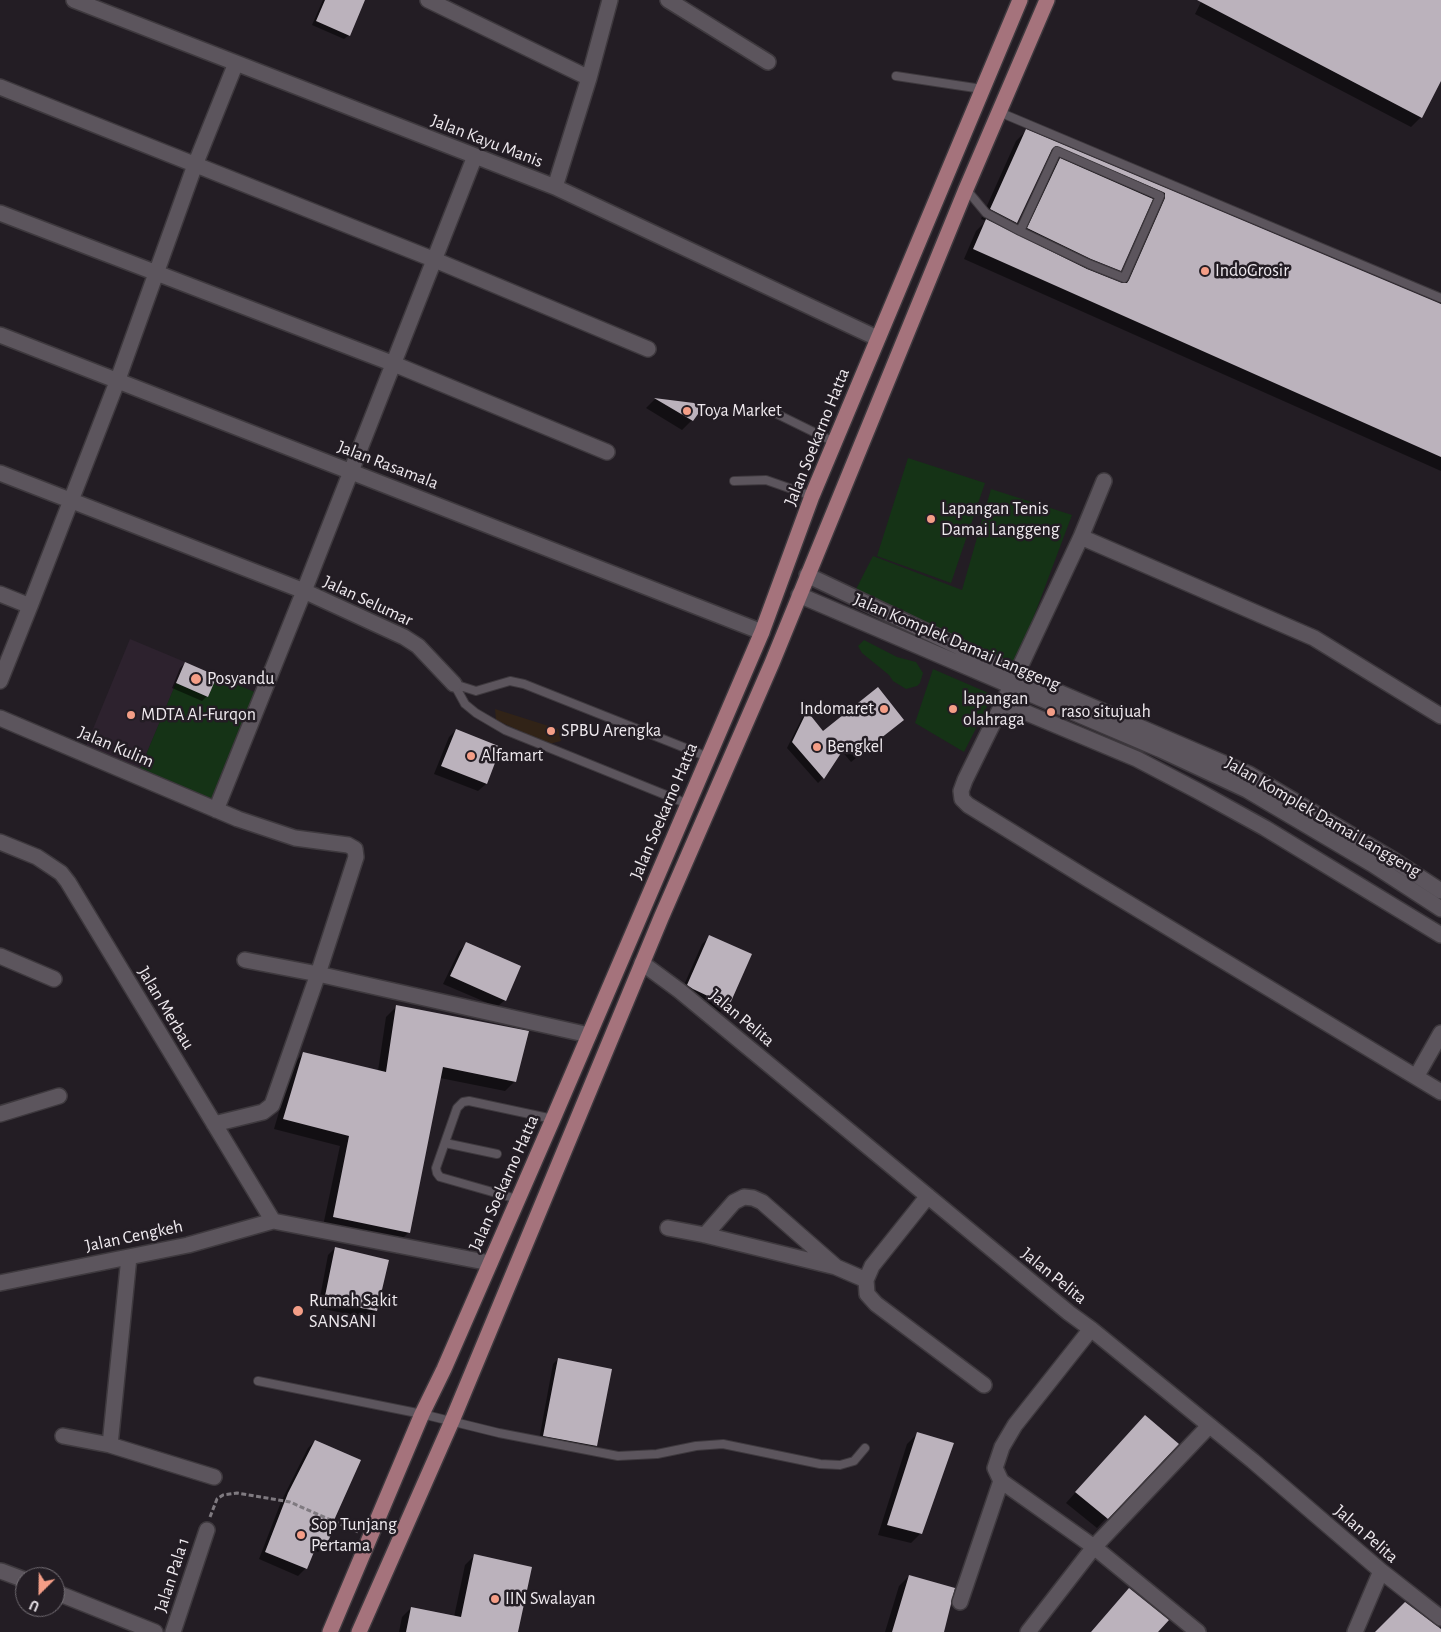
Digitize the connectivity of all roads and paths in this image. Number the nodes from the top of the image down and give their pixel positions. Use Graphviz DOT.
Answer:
graph roads {
  1 [pos="74,0"];
  2 [pos="428,0"];
  3 [pos="610,0"];
  4 [pos="668,0"];
  5 [pos="1020,0"];
  6 [pos="1047,0"];
  7 [pos="768,62"];
  8 [pos="236,63"];
  9 [pos="896,76"];
  10 [pos="589,78"];
  11 [pos="0,87"];
  12 [pos="982,89"];
  13 [pos="999,112"];
  14 [pos="474,156"];
  15 [pos="195,165"];
  16 [pos="555,187"];
  17 [pos="966,190"];
  18 [pos="0,213"];
  19 [pos="1020,231"];
  20 [pos="435,260"];
  21 [pos="157,273"];
  22 [pos="1441,298"];
  23 [pos="0,335"];
  24 [pos="877,338"];
  25 [pos="648,349"];
  26 [pos="394,364"];
  27 [pos="117,382"];
  28 [pos="777,414"];
  29 [pos="834,442"];
  30 [pos="607,452"];
  31 [pos="352,471"];
  32 [pos="0,473"];
  33 [pos="734,481"];
  34 [pos="1104,481"];
  35 [pos="812,496"];
  36 [pos="71,500"];
  37 [pos="1081,537"];
  38 [pos="807,576"];
  39 [pos="304,591"];
  40 [pos="0,594"];
  41 [pos="800,595"];
  42 [pos="30,606"];
  43 [pos="762,632"];
  44 [pos="1014,680"];
  45 [pos="0,681"];
  46 [pos="454,684"];
  47 [pos="1004,703"];
  48 [pos="1441,716"];
  49 [pos="0,718"];
  50 [pos="1162,743"];
  51 [pos="708,757"];
  52 [pos="1152,767"];
  53 [pos="1246,790"];
  54 [pos="688,804"];
  55 [pos="216,810"];
  56 [pos="1232,810"];
  57 [pos="0,842"];
  58 [pos="1372,864"];
  59 [pos="1359,885"];
  60 [pos="1441,891"];
  61 [pos="1441,909"];
  62 [pos="1441,935"];
  63 [pos="0,956"];
  64 [pos="245,960"];
  65 [pos="642,963"];
  66 [pos="318,974"];
  67 [pos="54,979"];
  68 [pos="1441,1033"];
  69 [pos="589,1035"];
  70 [pos="1416,1077"];
  71 [pos="1441,1092"];
  72 [pos="59,1096"];
  73 [pos="0,1114"];
  74 [pos="553,1119"];
  75 [pos="214,1124"];
  76 [pos="445,1143"];
  77 [pos="497,1154"];
  78 [pos="928,1196"];
  79 [pos="517,1199"];
  80 [pos="273,1221"];
  81 [pos="668,1228"];
  82 [pos="704,1235"];
  83 [pos="130,1257"];
  84 [pos="490,1263"];
  85 [pos="836,1267"];
  86 [pos="866,1280"];
  87 [pos="0,1283"];
  88 [pos="1091,1329"];
  89 [pos="444,1369"];
  90 [pos="469,1379"];
  91 [pos="258,1381"];
  92 [pos="984,1386"];
  93 [pos="422,1414"];
  94 [pos="452,1421"];
  95 [pos="1209,1426"];
  96 [pos="64,1436"];
  97 [pos="110,1444"];
  98 [pos="865,1448"];
  99 [pos="214,1477"];
  100 [pos="1001,1480"];
  101 [pos="207,1530"];
  102 [pos="370,1537"];
  103 [pos="1094,1547"];
  104 [pos="1,1571"];
  105 [pos="1381,1571"];
  106 [pos="15,1576"];
  107 [pos="65,1596"];
  108 [pos="960,1602"];
  109 [pos="1441,1618"];
  110 [pos="155,1632"];
  111 [pos="173,1632"];
  112 [pos="330,1632"];
  113 [pos="359,1632"];
  114 [pos="1028,1632"];
  115 [pos="1198,1632"];
  116 [pos="1356,1632"];
  1 -- 8 [label="street, Jalan Kayu Manis"];
  2 -- 10 [label="street"];
  3 -- 10 [label="street"];
  4 -- 7 [label="street"];
  5 -- 12 [label="main road, Jalan Soekarno Hatta"];
  6 -- 13 [label="main road"];
  8 -- 14 [label="street, Jalan Kayu Manis"];
  8 -- 15 [label="street"];
  9 -- 12 [label="lane"];
  10 -- 16 [label="street"];
  11 -- 15 [label="street"];
  12 -- 24 [label="main road, Jalan Soekarno Hatta"];
  13 -- 17 [label="main road"];
  13 -- 22 [label="lane"];
  14 -- 16 [label="street, Jalan Kayu Manis"];
  14 -- 20 [label="street"];
  15 -- 20 [label="street"];
  15 -- 21 [label="street"];
  16 -- 24 [label="street, Jalan Kayu Manis"];
  17 -- 19 [label="lane"];
  17 -- 38 [label="main road"];
  18 -- 21 [label="street"];
  19 -- 19 [label="lane"];
  20 -- 25 [label="street"];
  20 -- 26 [label="street"];
  21 -- 26 [label="street"];
  21 -- 27 [label="street"];
  23 -- 27 [label="street, Jalan Rasamala"];
  24 -- 29 [label="main road, Jalan Soekarno Hatta"];
  26 -- 30 [label="street"];
  26 -- 31 [label="street"];
  27 -- 31 [label="street, Jalan Rasamala"];
  27 -- 36 [label="street"];
  28 -- 29 [label="lane"];
  29 -- 35 [label="main road, Jalan Soekarno Hatta"];
  31 -- 39 [label="street"];
  31 -- 43 [label="street, Jalan Rasamala"];
  32 -- 36 [label="street, Jalan Selumar"];
  33 -- 35 [label="lane"];
  34 -- 37 [label="street"];
  35 -- 43 [label="main road, Jalan Soekarno Hatta"];
  36 -- 39 [label="street, Jalan Selumar"];
  36 -- 42 [label="street"];
  37 -- 44 [label="street"];
  37 -- 48 [label="street"];
  38 -- 41 [label="main road"];
  38 -- 44 [label="street, Jalan Komplek Damai Langgeng"];
  39 -- 46 [label="street, Jalan Selumar"];
  39 -- 55 [label="street"];
  40 -- 42 [label="street"];
  41 -- 44 [label="street, Jalan Komplek Damai Langgeng"];
  41 -- 65 [label="main road"];
  42 -- 45 [label="street"];
  43 -- 51 [label="main road, Jalan Soekarno Hatta"];
  44 -- 47 [label="street"];
  44 -- 50 [label="street, Jalan Komplek Damai Langgeng"];
  46 -- 51 [label="lane"];
  46 -- 54 [label="lane"];
  47 -- 52 [label="street"];
  47 -- 70 [label="street"];
  49 -- 55 [label="street, Jalan Kulim"];
  50 -- 52 [label="street"];
  50 -- 53 [label="street, Jalan Komplek Damai Langgeng"];
  50 -- 60 [label="street, Jalan Komplek Damai Langgeng"];
  51 -- 54 [label="main road, Jalan Soekarno Hatta"];
  52 -- 56 [label="street"];
  53 -- 56 [label="street"];
  53 -- 58 [label="street, Jalan Komplek Damai Langgeng"];
  54 -- 69 [label="main road, Jalan Soekarno Hatta"];
  55 -- 66 [label="street, Jalan Kulim"];
  56 -- 59 [label="street"];
  57 -- 75 [label="street, Jalan Merbau"];
  58 -- 59 [label="street"];
  58 -- 61 [label="street, Jalan Komplek Damai Langgeng"];
  59 -- 62 [label="street"];
  63 -- 67 [label="street"];
  64 -- 66 [label="street"];
  65 -- 78 [label="street, Jalan Pelita"];
  65 -- 90 [label="main road"];
  66 -- 69 [label="street"];
  66 -- 75 [label="street"];
  68 -- 70 [label="street"];
  69 -- 74 [label="main road, Jalan Soekarno Hatta"];
  70 -- 71 [label="street"];
  72 -- 73 [label="street"];
  74 -- 76 [label="lane"];
  74 -- 79 [label="main road, Jalan Soekarno Hatta"];
  75 -- 80 [label="street, Jalan Merbau"];
  76 -- 77 [label="lane"];
  76 -- 79 [label="lane"];
  78 -- 86 [label="street"];
  78 -- 88 [label="street, Jalan Pelita"];
  79 -- 84 [label="main road, Jalan Soekarno Hatta"];
  80 -- 83 [label="street, Jalan Cengkeh"];
  80 -- 84 [label="street"];
  81 -- 82 [label="street"];
  82 -- 85 [label="street"];
  82 -- 85 [label="street"];
  83 -- 87 [label="street, Jalan Cengkeh"];
  83 -- 97 [label="street"];
  84 -- 89 [label="main road, Jalan Soekarno Hatta"];
  85 -- 86 [label="street"];
  86 -- 92 [label="street"];
  88 -- 95 [label="street, Jalan Pelita"];
  88 -- 100 [label="street"];
  89 -- 90 [label="main road"];
  89 -- 93 [label="main road, Jalan Soekarno Hatta"];
  90 -- 94 [label="main road"];
  91 -- 93 [label="lane"];
  93 -- 94 [label="lane"];
  93 -- 102 [label="main road, Jalan Soekarno Hatta"];
  94 -- 98 [label="lane"];
  94 -- 113 [label="main road"];
  95 -- 103 [label="street"];
  95 -- 105 [label="street, Jalan Pelita"];
  96 -- 97 [label="street"];
  97 -- 99 [label="street"];
  100 -- 103 [label="street"];
  100 -- 108 [label="street"];
  101 -- 102 [label="path"];
  101 -- 111 [label="street, Jalan Pala 1"];
  102 -- 112 [label="main road, Jalan Soekarno Hatta"];
  103 -- 114 [label="street"];
  103 -- 115 [label="street"];
  104 -- 106 [label="street"];
  105 -- 109 [label="street, Jalan Pelita"];
  105 -- 116 [label="street"];
  107 -- 110 [label="street"];
}
